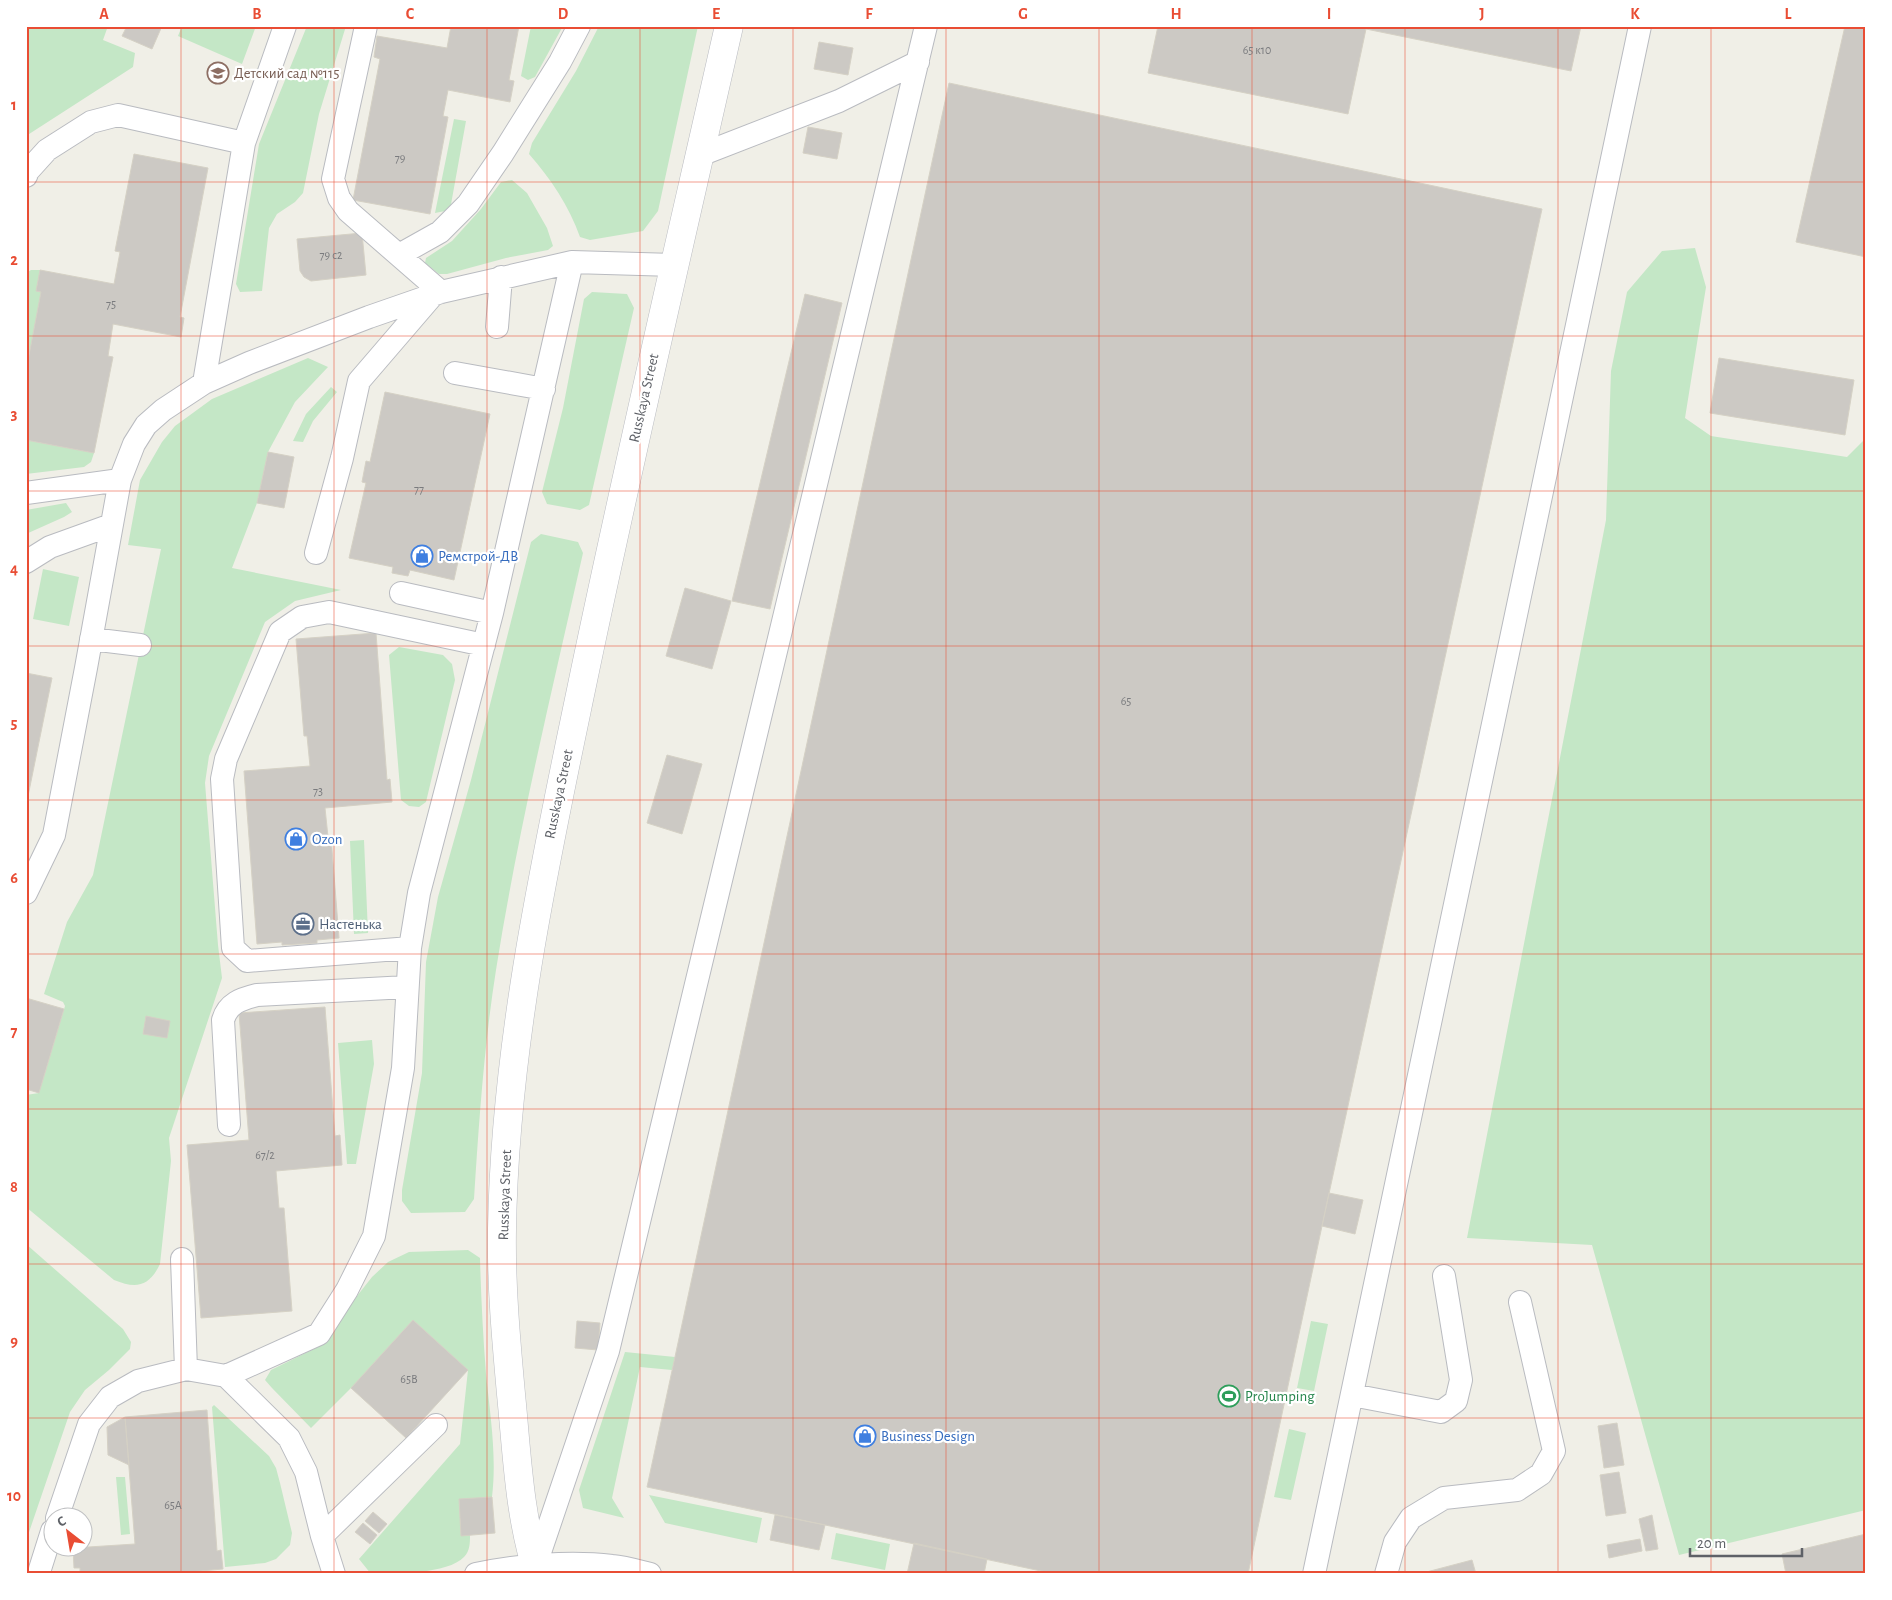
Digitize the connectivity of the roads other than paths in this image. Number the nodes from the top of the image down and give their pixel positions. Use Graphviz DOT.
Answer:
graph roads {
  1 [pos="285,26"];
  2 [pos="366,26"];
  3 [pos="579,26"];
  4 [pos="729,26"];
  5 [pos="926,26"];
  6 [pos="1640,26"];
  7 [pos="918,62"];
  8 [pos="244,143"];
  9 [pos="700,155"];
  10 [pos="26,176"];
  11 [pos="399,255"];
  12 [pos="572,262"];
  13 [pos="674,265"];
  14 [pos="501,277"];
  15 [pos="437,294"];
  16 [pos="497,328"];
  17 [pos="455,373"];
  18 [pos="204,383"];
  19 [pos="544,389"];
  20 [pos="120,480"];
  21 [pos="26,493"];
  22 [pos="111,525"];
  23 [pos="316,553"];
  24 [pos="26,562"];
  25 [pos="401,593"];
  26 [pos="492,613"];
  27 [pos="92,639"];
  28 [pos="140,645"];
  29 [pos="484,645"];
  30 [pos="26,893"];
  31 [pos="410,948"];
  32 [pos="407,987"];
  33 [pos="229,1125"];
  34 [pos="182,1259"];
  35 [pos="1444,1276"];
  36 [pos="1520,1302"];
  37 [pos="186,1369"];
  38 [pos="226,1376"];
  39 [pos="1352,1395"];
  40 [pos="436,1426"];
  41 [pos="60,1508"];
  42 [pos="322,1536"];
  43 [pos="43,1558"];
  44 [pos="536,1570"];
  45 [pos="40,1574"];
  46 [pos="334,1574"];
  47 [pos="476,1574"];
  48 [pos="650,1574"];
  49 [pos="1314,1574"];
  50 [pos="1386,1574"];
  1 -- 8 [label="lane"];
  2 -- 11 [label="lane"];
  3 -- 11 [label="lane"];
  4 -- 9 [label="main road, Russkaya Street"];
  5 -- 7 [label="lane"];
  6 -- 39 [label="lane"];
  7 -- 9 [label="lane"];
  7 -- 44 [label="lane"];
  8 -- 10 [label="lane"];
  8 -- 18 [label="lane"];
  9 -- 13 [label="main road, Russkaya Street"];
  11 -- 15 [label="lane"];
  12 -- 13 [label="lane"];
  12 -- 14 [label="lane"];
  12 -- 19 [label="lane"];
  13 -- 44 [label="main road, Russkaya Street"];
  14 -- 15 [label="lane"];
  14 -- 16 [label="lane"];
  15 -- 18 [label="lane"];
  15 -- 23 [label="lane"];
  17 -- 19 [label="lane"];
  18 -- 20 [label="lane"];
  19 -- 26 [label="lane"];
  20 -- 21 [label="lane"];
  20 -- 22 [label="lane"];
  22 -- 24 [label="lane"];
  22 -- 27 [label="lane"];
  25 -- 26 [label="lane"];
  26 -- 29 [label="lane"];
  27 -- 28 [label="lane"];
  27 -- 30 [label="lane"];
  29 -- 31 [label="lane"];
  29 -- 31 [label="lane"];
  31 -- 32 [label="lane"];
  32 -- 33 [label="lane"];
  32 -- 38 [label="lane"];
  34 -- 37 [label="lane"];
  35 -- 39 [label="lane"];
  36 -- 50 [label="lane"];
  37 -- 38 [label="lane"];
  37 -- 41 [label="lane"];
  38 -- 42 [label="lane"];
  39 -- 49 [label="lane"];
  40 -- 42 [label="lane"];
  42 -- 46 [label="lane"];
  43 -- 45 [label="lane"];
  44 -- 47 [label="lane"];
  44 -- 48 [label="lane"];
}
